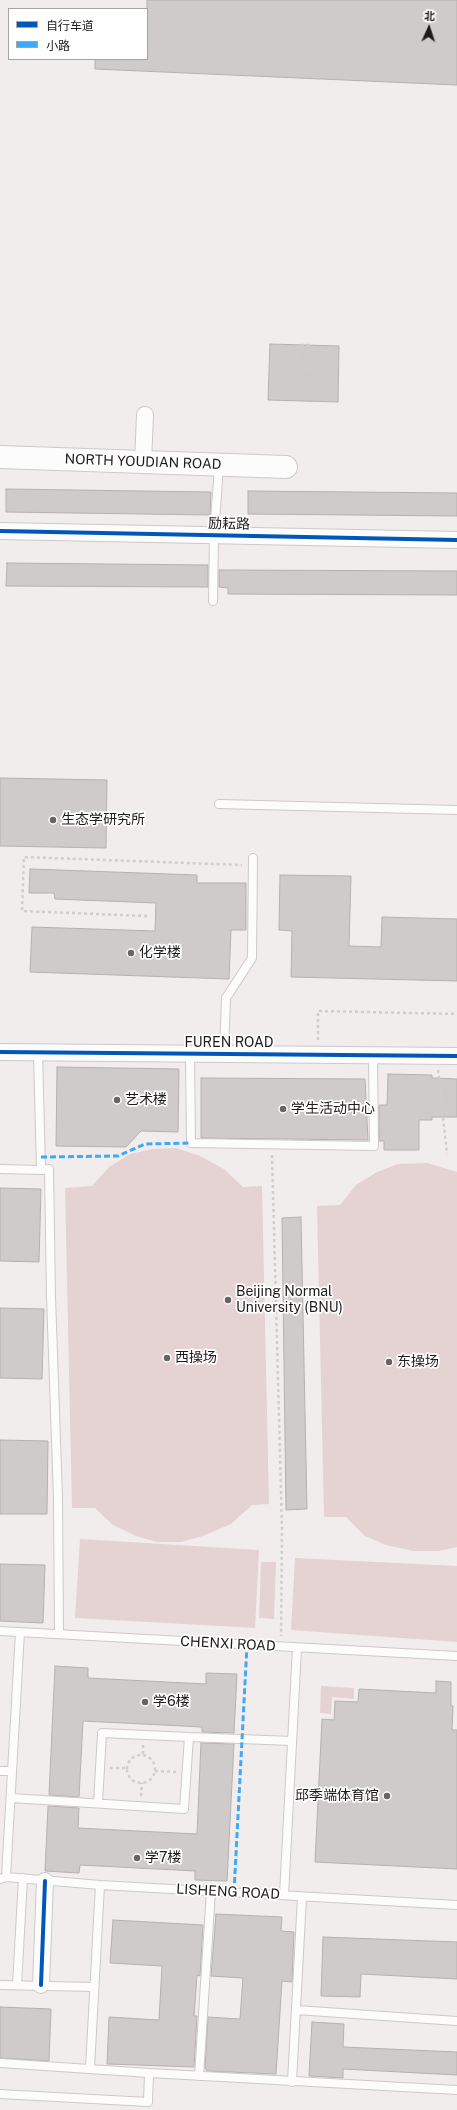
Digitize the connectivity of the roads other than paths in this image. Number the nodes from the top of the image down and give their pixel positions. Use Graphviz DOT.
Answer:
graph roads {
  1 [pos="145,415"];
  2 [pos="0,457"];
  3 [pos="143,462"];
  4 [pos="219,464"];
  5 [pos="286,467"];
  6 [pos="0,531"];
  7 [pos="214,535"];
  8 [pos="457,540"];
  9 [pos="213,602"];
  10 [pos="219,804"];
  11 [pos="457,810"];
  12 [pos="253,861"];
  13 [pos="0,1052"];
  14 [pos="38,1053"];
  15 [pos="190,1054"];
  16 [pos="224,1054"];
  17 [pos="373,1056"];
  18 [pos="457,1056"];
  19 [pos="0,1169"];
  20 [pos="41,1170"];
  21 [pos="0,1631"];
  22 [pos="20,1632"];
  23 [pos="59,1634"];
  24 [pos="297,1648"];
  25 [pos="457,1656"];
  26 [pos="189,1737"];
  27 [pos="292,1741"];
  28 [pos="0,1771"];
  29 [pos="12,1771"];
  30 [pos="11,1798"];
  31 [pos="98,1804"];
  32 [pos="3,1878"];
  33 [pos="23,1878"];
  34 [pos="45,1881"];
  35 [pos="100,1885"];
  36 [pos="212,1891"];
  37 [pos="284,1895"];
  38 [pos="302,1897"];
  39 [pos="457,1905"];
  40 [pos="0,1985"];
  41 [pos="17,1985"];
  42 [pos="41,1985"];
  43 [pos="94,1987"];
  44 [pos="296,2010"];
  45 [pos="457,2021"];
  46 [pos="0,2063"];
  47 [pos="90,2068"];
  48 [pos="149,2073"];
  49 [pos="199,2076"];
  50 [pos="292,2082"];
  51 [pos="457,2090"];
  52 [pos="0,2094"];
  1 -- 3 [label="street"];
  2 -- 3 [label="street, NORTH YOUDIAN ROAD"];
  3 -- 4 [label="street, NORTH YOUDIAN ROAD"];
  4 -- 5 [label="street, NORTH YOUDIAN ROAD"];
  4 -- 7 [label="lane"];
  6 -- 7 [label="street, 励耘路"];
  7 -- 8 [label="street, 励耘路"];
  7 -- 9 [label="lane"];
  10 -- 11 [label="lane"];
  12 -- 16 [label="lane"];
  13 -- 14 [label="street, FUREN ROAD"];
  14 -- 15 [label="street, FUREN ROAD"];
  14 -- 20 [label="lane"];
  15 -- 16 [label="street, FUREN ROAD"];
  15 -- 17 [label="lane"];
  16 -- 17 [label="street, FUREN ROAD"];
  17 -- 18 [label="street, FUREN ROAD"];
  19 -- 20 [label="lane"];
  20 -- 23 [label="lane"];
  21 -- 22 [label="lane, CHENXI ROAD"];
  22 -- 23 [label="lane, CHENXI ROAD"];
  22 -- 29 [label="lane"];
  23 -- 24 [label="lane, CHENXI ROAD"];
  24 -- 25 [label="lane, CHENXI ROAD"];
  24 -- 27 [label="lane"];
  26 -- 27 [label="lane"];
  26 -- 31 [label="lane"];
  26 -- 31 [label="lane"];
  27 -- 37 [label="lane"];
  28 -- 29 [label="lane"];
  29 -- 30 [label="lane"];
  30 -- 31 [label="lane"];
  30 -- 32 [label="lane"];
  32 -- 33 [label="lane, LISHENG ROAD"];
  33 -- 34 [label="lane, LISHENG ROAD"];
  33 -- 41 [label="lane"];
  34 -- 35 [label="lane, LISHENG ROAD"];
  34 -- 42 [label="street"];
  35 -- 36 [label="lane, LISHENG ROAD"];
  35 -- 43 [label="lane"];
  36 -- 37 [label="lane, LISHENG ROAD"];
  36 -- 49 [label="lane"];
  37 -- 38 [label="lane, LISHENG ROAD"];
  38 -- 39 [label="lane, LISHENG ROAD"];
  38 -- 44 [label="lane"];
  40 -- 41 [label="lane"];
  41 -- 42 [label="lane"];
  42 -- 43 [label="lane"];
  43 -- 47 [label="lane"];
  44 -- 45 [label="lane"];
  44 -- 50 [label="lane"];
  46 -- 47 [label="lane"];
  47 -- 48 [label="lane"];
  48 -- 49 [label="lane"];
  48 -- 52 [label="lane"];
  49 -- 50 [label="lane"];
  50 -- 51 [label="lane"];
}
